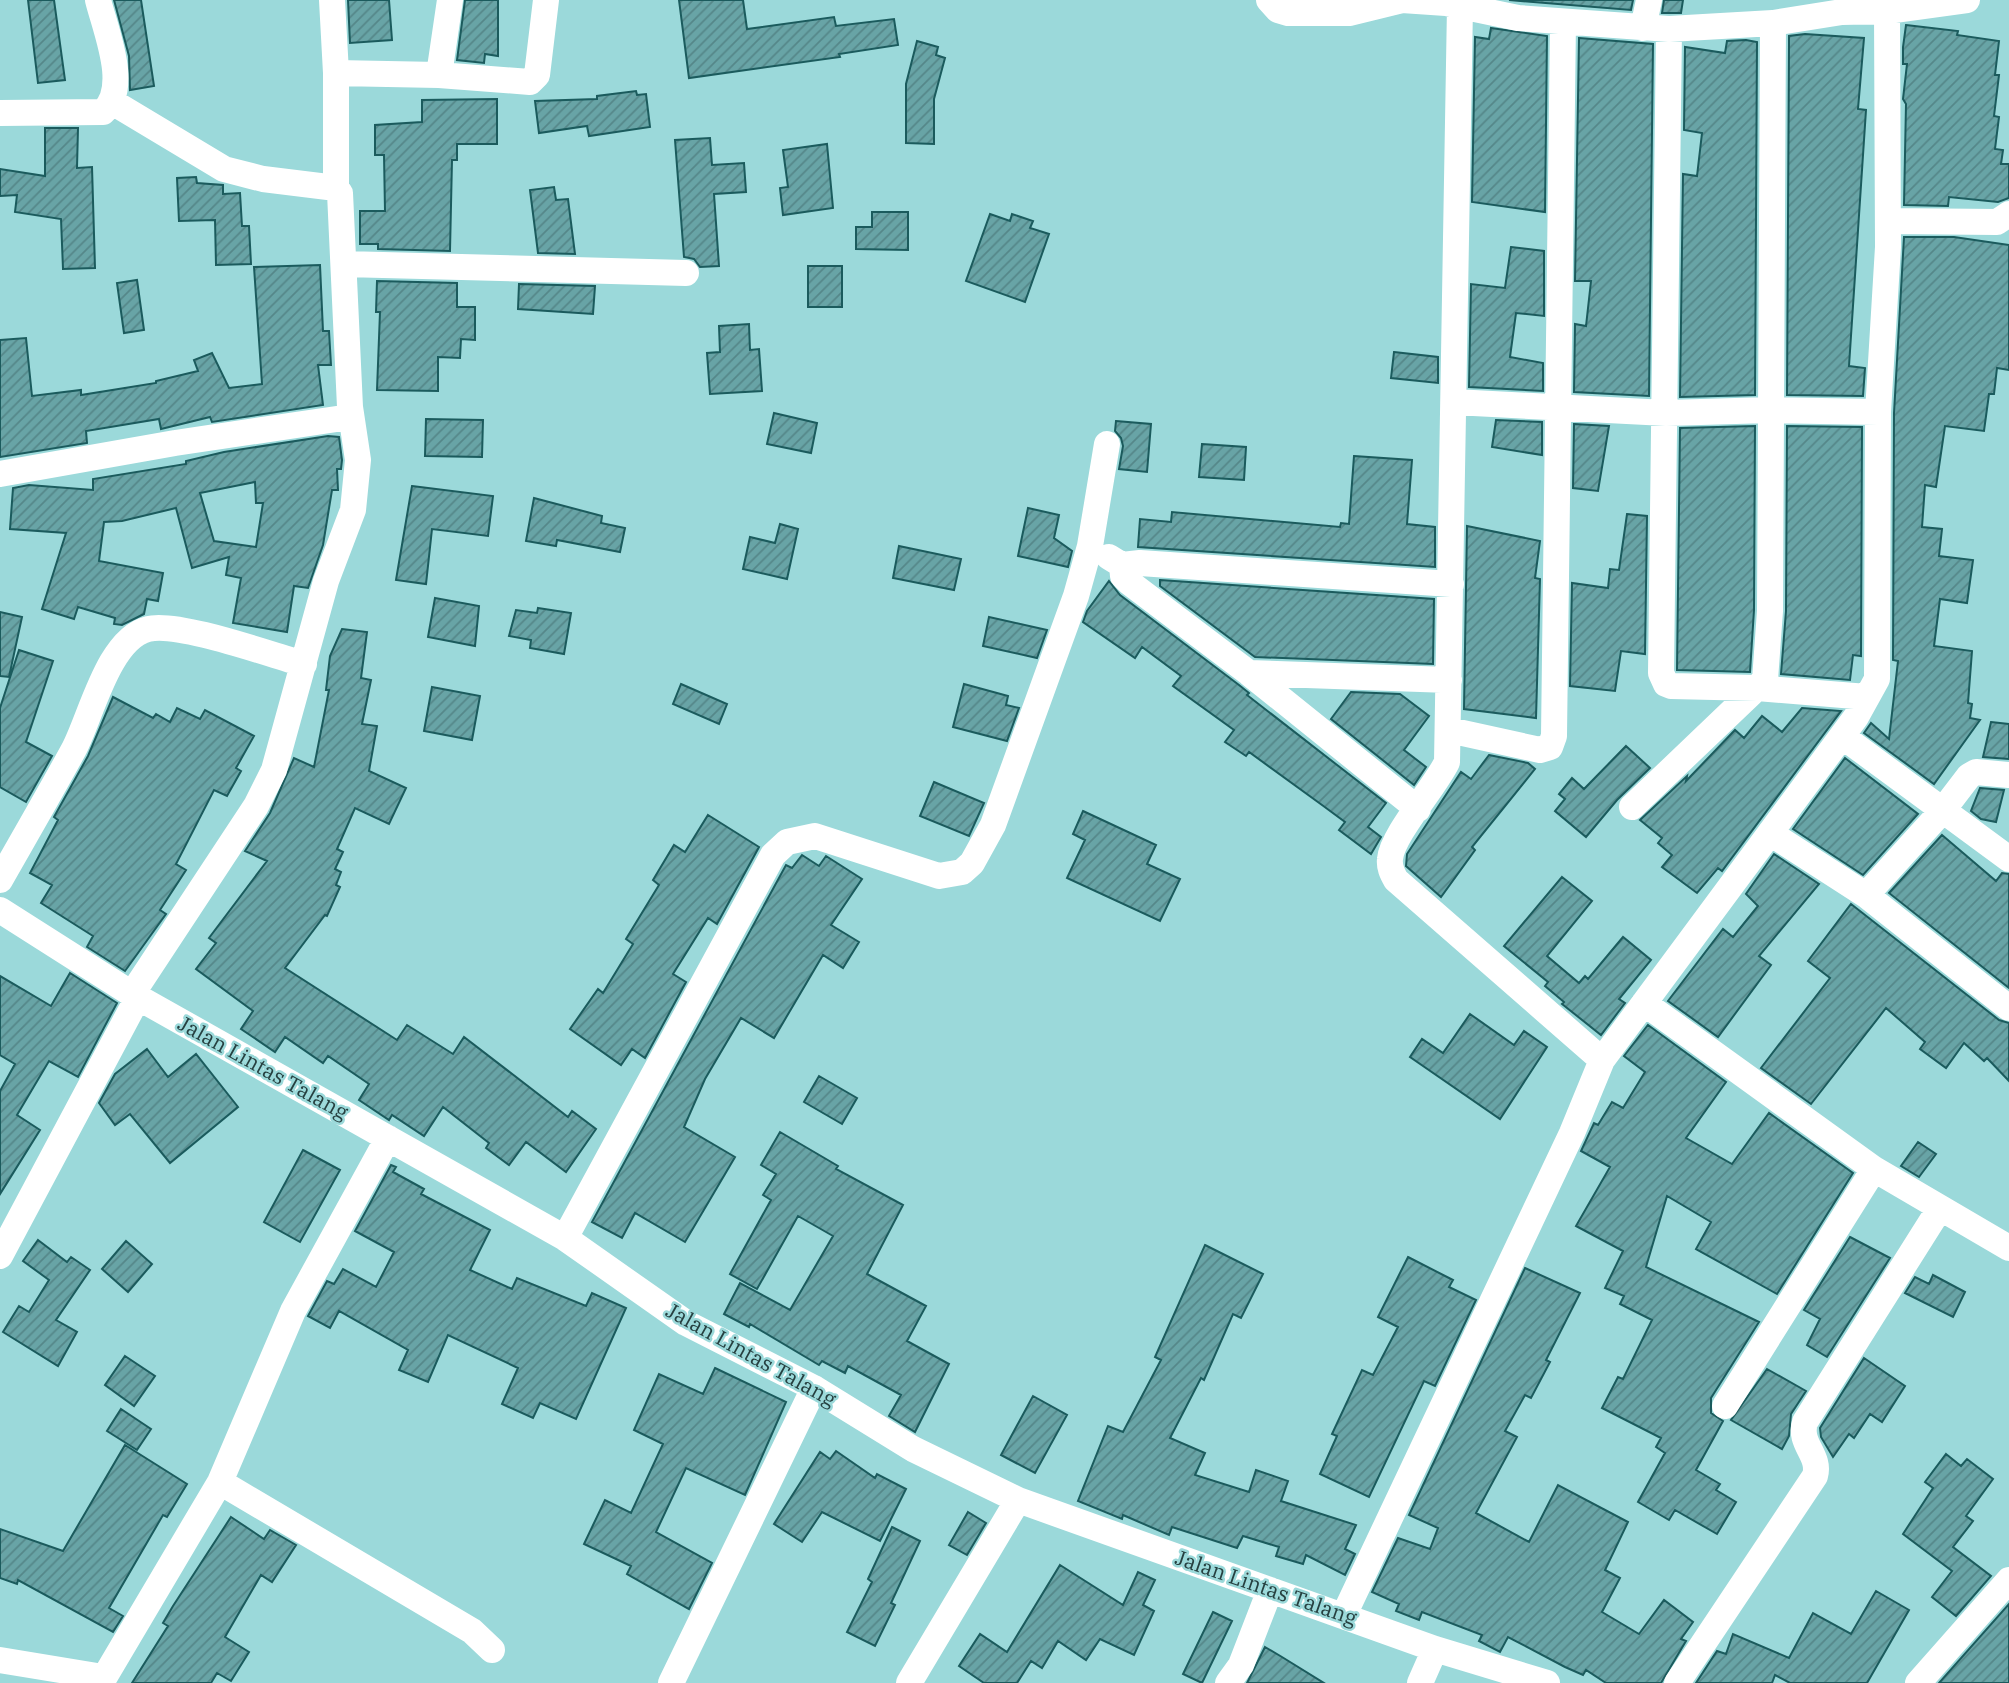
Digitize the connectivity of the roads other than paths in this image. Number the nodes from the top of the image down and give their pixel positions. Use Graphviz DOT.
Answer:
graph roads {
  1 [pos="98,0"];
  2 [pos="332,0"];
  3 [pos="450,0"];
  4 [pos="546,0"];
  5 [pos="1269,0"];
  6 [pos="1402,0"];
  7 [pos="1649,0"];
  8 [pos="1967,0"];
  9 [pos="1453,4"];
  10 [pos="1842,6"];
  11 [pos="1520,9"];
  12 [pos="1887,11"];
  13 [pos="1563,22"];
  14 [pos="1773,23"];
  15 [pos="1643,27"];
  16 [pos="1669,29"];
  17 [pos="336,74"];
  18 [pos="439,75"];
  19 [pos="114,103"];
  20 [pos="0,113"];
  21 [pos="336,188"];
  22 [pos="2009,214"];
  23 [pos="1888,221"];
  24 [pos="344,264"];
  25 [pos="686,273"];
  26 [pos="1454,402"];
  27 [pos="1558,405"];
  28 [pos="1770,410"];
  29 [pos="1878,412"];
  30 [pos="1666,413"];
  31 [pos="350,417"];
  32 [pos="1107,444"];
  33 [pos="0,474"];
  34 [pos="1090,547"];
  35 [pos="1122,565"];
  36 [pos="1451,584"];
  37 [pos="304,664"];
  38 [pos="1249,673"];
  39 [pos="1449,680"];
  40 [pos="1757,688"];
  41 [pos="1867,697"];
  42 [pos="1449,730"];
  43 [pos="1842,736"];
  44 [pos="2009,775"];
  45 [pos="1632,807"];
  46 [pos="1418,809"];
  47 [pos="1943,810"];
  48 [pos="1770,833"];
  49 [pos="2009,859"];
  50 [pos="0,880"];
  51 [pos="1866,895"];
  52 [pos="0,910"];
  53 [pos="135,996"];
  54 [pos="1644,1003"];
  55 [pos="2009,1008"];
  56 [pos="1602,1060"];
  57 [pos="388,1138"];
  58 [pos="1874,1169"];
  59 [pos="1940,1208"];
  60 [pos="565,1238"];
  61 [pos="2009,1248"];
  62 [pos="0,1256"];
  63 [pos="814,1388"];
  64 [pos="1725,1406"];
  65 [pos="220,1482"];
  66 [pos="1018,1500"];
  67 [pos="2009,1580"];
  68 [pos="1270,1590"];
  69 [pos="1344,1615"];
  70 [pos="1435,1649"];
  71 [pos="492,1650"];
  72 [pos="0,1660"];
  73 [pos="102,1680"];
  74 [pos="671,1683"];
  75 [pos="909,1683"];
  76 [pos="1228,1683"];
  77 [pos="1420,1683"];
  78 [pos="1547,1683"];
  79 [pos="1676,1683"];
  80 [pos="1919,1683"];
  1 -- 19 [label="street"];
  2 -- 17 [label="street"];
  3 -- 18 [label="street"];
  4 -- 18 [label="street"];
  5 -- 6 [label="street"];
  6 -- 9 [label="street"];
  7 -- 15 [label="street"];
  8 -- 12 [label="street"];
  9 -- 11 [label="street"];
  9 -- 26 [label="street"];
  10 -- 12 [label="street"];
  10 -- 14 [label="street"];
  11 -- 13 [label="street"];
  12 -- 23 [label="street"];
  13 -- 15 [label="street"];
  13 -- 27 [label="street"];
  14 -- 16 [label="street"];
  14 -- 28 [label="street"];
  15 -- 16 [label="street"];
  16 -- 30 [label="street"];
  17 -- 18 [label="street"];
  17 -- 21 [label="street"];
  19 -- 20 [label="street"];
  19 -- 21 [label="street"];
  21 -- 24 [label="street"];
  22 -- 23 [label="street"];
  23 -- 29 [label="street"];
  24 -- 25 [label="street"];
  24 -- 31 [label="street"];
  26 -- 27 [label="street"];
  26 -- 36 [label="street"];
  27 -- 30 [label="street"];
  27 -- 42 [label="street"];
  28 -- 29 [label="street"];
  28 -- 30 [label="street"];
  28 -- 40 [label="street"];
  29 -- 41 [label="street"];
  30 -- 40 [label="street"];
  31 -- 33 [label="street"];
  31 -- 37 [label="street"];
  32 -- 34 [label="street"];
  34 -- 35 [label="street"];
  34 -- 60 [label="street"];
  35 -- 36 [label="street"];
  35 -- 38 [label="street"];
  36 -- 39 [label="street"];
  37 -- 50 [label="street"];
  37 -- 53 [label="street"];
  38 -- 39 [label="street"];
  38 -- 46 [label="street"];
  39 -- 42 [label="street"];
  40 -- 41 [label="street"];
  40 -- 45 [label="street"];
  41 -- 43 [label="street"];
  42 -- 46 [label="street"];
  43 -- 47 [label="street"];
  43 -- 48 [label="street"];
  44 -- 47 [label="street"];
  46 -- 56 [label="street"];
  47 -- 49 [label="street"];
  47 -- 51 [label="street"];
  48 -- 51 [label="street"];
  48 -- 54 [label="street"];
  51 -- 55 [label="street"];
  52 -- 53 [label="street, Jalan Lintas Talang"];
  53 -- 57 [label="street, Jalan Lintas Talang"];
  53 -- 62 [label="street"];
  54 -- 56 [label="street"];
  54 -- 58 [label="street"];
  56 -- 69 [label="street"];
  57 -- 60 [label="street, Jalan Lintas Talang"];
  57 -- 65 [label="street"];
  58 -- 59 [label="street"];
  58 -- 64 [label="street"];
  59 -- 61 [label="street"];
  59 -- 79 [label="street"];
  60 -- 63 [label="street, Jalan Lintas Talang"];
  63 -- 66 [label="street, Jalan Lintas Talang"];
  63 -- 74 [label="street"];
  65 -- 71 [label="street"];
  65 -- 73 [label="street"];
  66 -- 68 [label="street, Jalan Lintas Talang"];
  66 -- 75 [label="street"];
  67 -- 80 [label="street"];
  68 -- 69 [label="street, Jalan Lintas Talang"];
  68 -- 76 [label="street"];
  69 -- 70 [label="street, Jalan Lintas Talang"];
  70 -- 77 [label="street"];
  70 -- 78 [label="street, Jalan Lintas Talang"];
  72 -- 73 [label="street"];
}
